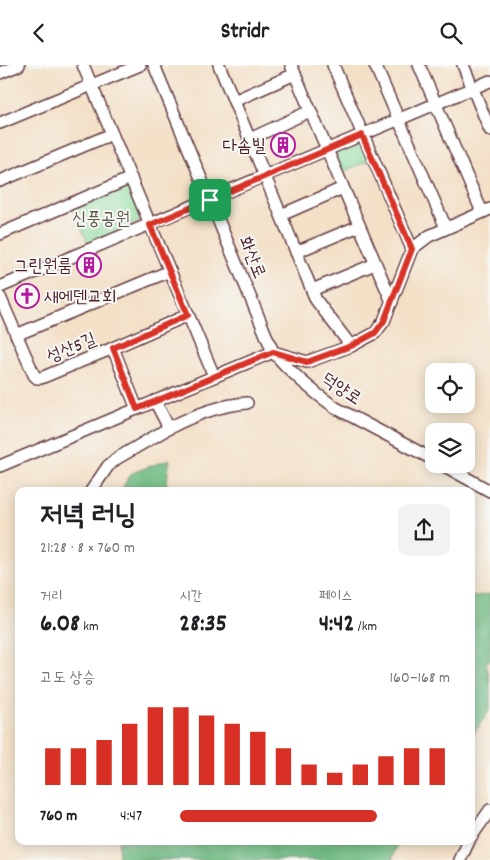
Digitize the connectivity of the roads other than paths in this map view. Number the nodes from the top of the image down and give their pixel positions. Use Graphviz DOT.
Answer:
graph roads {
  1 [pos="19,65"];
  2 [pos="83,65"];
  3 [pos="140,65"];
  4 [pos="154,65"];
  5 [pos="219,65"];
  6 [pos="333,65"];
  7 [pos="375,65"];
  8 [pos="419,65"];
  9 [pos="463,65"];
  10 [pos="293,70"];
  11 [pos="0,73"];
  12 [pos="490,81"];
  13 [pos="92,85"];
  14 [pos="472,88"];
  15 [pos="234,101"];
  16 [pos="435,104"];
  17 [pos="310,111"];
  18 [pos="399,119"];
  19 [pos="0,123"];
  20 [pos="490,130"];
  21 [pos="112,134"];
  22 [pos="362,135"];
  23 [pos="250,139"];
  24 [pos="326,150"];
  25 [pos="265,176"];
  26 [pos="131,178"];
  27 [pos="0,181"];
  28 [pos="343,188"];
  29 [pos="210,200"];
  30 [pos="486,211"];
  31 [pos="281,215"];
  32 [pos="150,225"];
  33 [pos="359,226"];
  34 [pos="446,228"];
  35 [pos="0,234"];
  36 [pos="412,249"];
  37 [pos="296,252"];
  38 [pos="375,264"];
  39 [pos="170,271"];
  40 [pos="0,287"];
  41 [pos="312,290"];
  42 [pos="0,297"];
  43 [pos="392,302"];
  44 [pos="188,315"];
  45 [pos="16,335"];
  46 [pos="351,346"];
  47 [pos="113,348"];
  48 [pos="273,352"];
  49 [pos="214,377"];
  50 [pos="155,401"];
  51 [pos="247,403"];
  52 [pos="137,409"];
  53 [pos="169,428"];
  54 [pos="0,452"];
  55 [pos="425,455"];
  56 [pos="2,465"];
  57 [pos="457,473"];
  58 [pos="94,487"];
  59 [pos="490,491"];
  60 [pos="490,810"];
  61 [pos="475,831"];
  62 [pos="467,845"];
  63 [pos="460,860"];
  1 -- 11 [label="street"];
  2 -- 13 [label="street"];
  3 -- 13 [label="street"];
  4 -- 29 [label="street, 화산로"];
  5 -- 15 [label="street"];
  6 -- 22 [label="street"];
  7 -- 18 [label="street"];
  8 -- 16 [label="street"];
  9 -- 14 [label="street"];
  10 -- 15 [label="street"];
  10 -- 17 [label="street"];
  12 -- 14 [label="street"];
  13 -- 19 [label="street"];
  13 -- 21 [label="street"];
  14 -- 16 [label="street"];
  14 -- 20 [label="street"];
  15 -- 23 [label="street"];
  16 -- 18 [label="street"];
  16 -- 30 [label="street"];
  17 -- 23 [label="street"];
  17 -- 24 [label="street"];
  18 -- 22 [label="street"];
  18 -- 34 [label="street"];
  21 -- 26 [label="street"];
  21 -- 27 [label="street"];
  22 -- 24 [label="street"];
  22 -- 36 [label="street"];
  23 -- 25 [label="street"];
  24 -- 25 [label="street"];
  24 -- 28 [label="street"];
  25 -- 29 [label="street"];
  25 -- 31 [label="street"];
  26 -- 32 [label="street"];
  26 -- 35 [label="street"];
  28 -- 31 [label="street"];
  28 -- 33 [label="street"];
  29 -- 32 [label="street"];
  29 -- 48 [label="street, 화산로"];
  30 -- 34 [label="street"];
  31 -- 37 [label="street"];
  32 -- 39 [label="street"];
  32 -- 40 [label="street"];
  33 -- 37 [label="street"];
  33 -- 38 [label="street"];
  34 -- 36 [label="street"];
  36 -- 43 [label="street"];
  37 -- 41 [label="street"];
  38 -- 41 [label="street"];
  38 -- 43 [label="street"];
  39 -- 44 [label="street"];
  39 -- 45 [label="street"];
  41 -- 46 [label="street"];
  42 -- 45 [label="street, 성산5길"];
  43 -- 46 [label="street"];
  44 -- 47 [label="street"];
  44 -- 49 [label="street"];
  45 -- 47 [label="street, 성산5길"];
  46 -- 48 [label="street"];
  47 -- 52 [label="street, 성산5길"];
  48 -- 49 [label="street"];
  48 -- 55 [label="street, 덕양로"];
  49 -- 50 [label="street"];
  50 -- 52 [label="street"];
  50 -- 53 [label="street"];
  51 -- 53 [label="street"];
  52 -- 56 [label="street"];
  53 -- 58 [label="street"];
  54 -- 56 [label="street"];
  57 -- 59 [label="street"];
  60 -- 61 [label="street"];
  62 -- 63 [label="street"];
}
